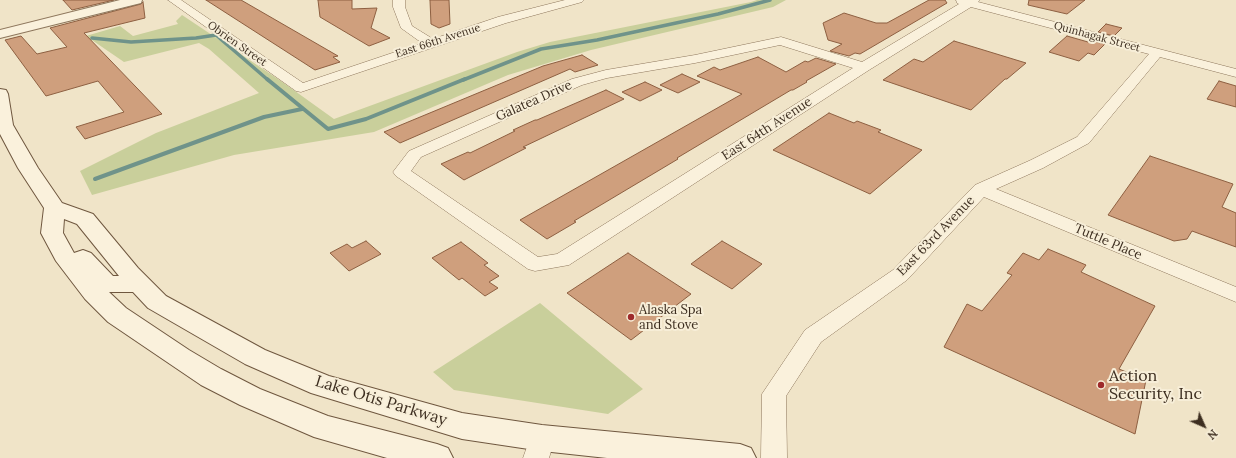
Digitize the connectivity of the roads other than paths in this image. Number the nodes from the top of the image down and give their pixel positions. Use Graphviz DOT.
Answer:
graph roads {
  1 [pos="136,0"];
  2 [pos="174,0"];
  3 [pos="399,0"];
  4 [pos="568,1"];
  5 [pos="967,1"];
  6 [pos="0,34"];
  7 [pos="430,43"];
  8 [pos="1157,52"];
  9 [pos="864,67"];
  10 [pos="1236,73"];
  11 [pos="301,88"];
  12 [pos="0,94"];
  13 [pos="2,123"];
  14 [pos="981,189"];
  15 [pos="55,208"];
  16 [pos="64,256"];
  17 [pos="562,260"];
  18 [pos="138,283"];
  19 [pos="1236,295"];
  20 [pos="539,448"];
  21 [pos="437,458"];
  22 [pos="740,458"];
  23 [pos="774,458"];
  1 -- 6 [label="main road"];
  2 -- 11 [label="street, Obrien Street"];
  3 -- 7 [label="street"];
  4 -- 7 [label="street, East 66th Avenue"];
  5 -- 8 [label="street, Quinhagak Street"];
  5 -- 9 [label="street, East 64th Avenue"];
  7 -- 11 [label="street, East 66th Avenue"];
  8 -- 10 [label="street, Quinhagak Street"];
  8 -- 14 [label="street, East 63rd Avenue"];
  9 -- 17 [label="street, East 64th Avenue"];
  9 -- 17 [label="street, Galatea Drive"];
  12 -- 13 [label="main road"];
  13 -- 15 [label="main road"];
  14 -- 19 [label="street, Tuttle Place"];
  14 -- 23 [label="street, East 63rd Avenue"];
  15 -- 16 [label="main road"];
  15 -- 18 [label="main road, Lake Otis Parkway"];
  16 -- 18 [label="main road"];
  16 -- 21 [label="main road"];
  18 -- 20 [label="main road, Lake Otis Parkway"];
  20 -- 22 [label="main road, Lake Otis Parkway"];
}
